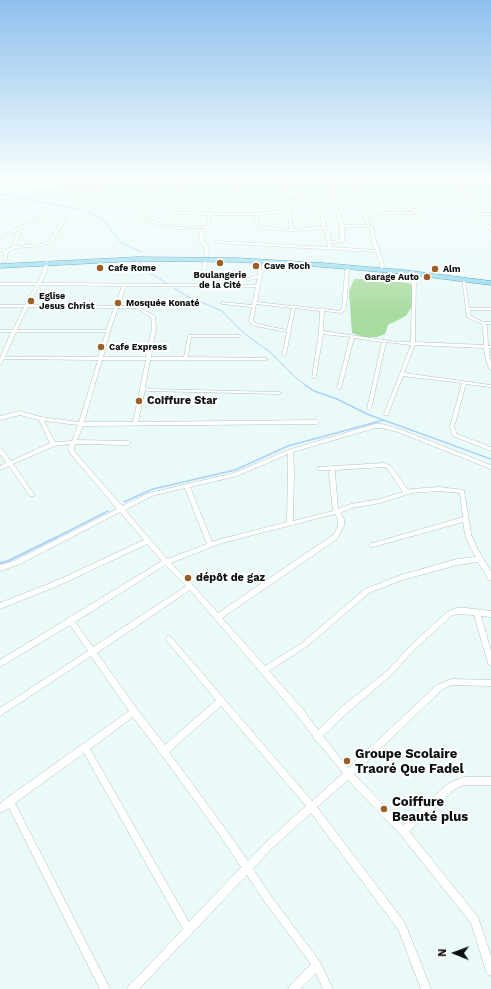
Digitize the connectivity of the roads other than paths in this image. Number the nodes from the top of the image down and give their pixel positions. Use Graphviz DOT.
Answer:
graph roads {
  1 [pos="28,223"];
  2 [pos="62,223"];
  3 [pos="209,223"];
  4 [pos="257,223"];
  5 [pos="291,223"];
  6 [pos="323,223"];
  7 [pos="368,223"];
  8 [pos="160,224"];
  9 [pos="342,226"];
  10 [pos="369,226"];
  11 [pos="208,227"];
  12 [pos="324,228"];
  13 [pos="292,230"];
  14 [pos="12,232"];
  15 [pos="0,238"];
  16 [pos="217,242"];
  17 [pos="329,242"];
  18 [pos="13,247"];
  19 [pos="330,248"];
  20 [pos="0,250"];
  21 [pos="6,250"];
  22 [pos="378,252"];
  23 [pos="206,258"];
  24 [pos="260,261"];
  25 [pos="47,262"];
  26 [pos="1,263"];
  27 [pos="350,267"];
  28 [pos="382,268"];
  29 [pos="414,273"];
  30 [pos="203,276"];
  31 [pos="260,276"];
  32 [pos="463,279"];
  33 [pos="491,280"];
  34 [pos="491,283"];
  35 [pos="0,284"];
  36 [pos="38,285"];
  37 [pos="124,286"];
  38 [pos="202,286"];
  39 [pos="258,286"];
  40 [pos="222,303"];
  41 [pos="254,304"];
  42 [pos="0,306"];
  43 [pos="27,306"];
  44 [pos="136,306"];
  45 [pos="154,306"];
  46 [pos="294,306"];
  47 [pos="117,307"];
  48 [pos="322,309"];
  49 [pos="468,309"];
  50 [pos="491,309"];
  51 [pos="483,323"];
  52 [pos="491,323"];
  53 [pos="0,331"];
  54 [pos="14,331"];
  55 [pos="108,331"];
  56 [pos="288,331"];
  57 [pos="321,332"];
  58 [pos="239,336"];
  59 [pos="352,336"];
  60 [pos="384,342"];
  61 [pos="413,344"];
  62 [pos="488,346"];
  63 [pos="284,355"];
  64 [pos="2,358"];
  65 [pos="101,359"];
  66 [pos="147,359"];
  67 [pos="266,359"];
  68 [pos="186,360"];
  69 [pos="0,363"];
  70 [pos="491,369"];
  71 [pos="402,374"];
  72 [pos="314,377"];
  73 [pos="464,383"];
  74 [pos="491,386"];
  75 [pos="143,388"];
  76 [pos="339,388"];
  77 [pos="280,393"];
  78 [pos="369,408"];
  79 [pos="386,414"];
  80 [pos="0,418"];
  81 [pos="41,419"];
  82 [pos="316,422"];
  83 [pos="135,423"];
  84 [pos="80,424"];
  85 [pos="74,442"];
  86 [pos="128,443"];
  87 [pos="53,444"];
  88 [pos="491,449"];
  89 [pos="0,450"];
  90 [pos="290,451"];
  91 [pos="9,464"];
  92 [pos="491,467"];
  93 [pos="0,468"];
  94 [pos="319,469"];
  95 [pos="333,470"];
  96 [pos="186,486"];
  97 [pos="406,492"];
  98 [pos="32,495"];
  99 [pos="121,511"];
  100 [pos="336,512"];
  101 [pos="465,519"];
  102 [pos="290,524"];
  103 [pos="148,541"];
  104 [pos="210,545"];
  105 [pos="373,545"];
  106 [pos="480,560"];
  107 [pos="166,562"];
  108 [pos="0,568"];
  109 [pos="491,578"];
  110 [pos="190,585"];
  111 [pos="0,606"];
  112 [pos="477,613"];
  113 [pos="491,614"];
  114 [pos="218,617"];
  115 [pos="70,620"];
  116 [pos="169,639"];
  117 [pos="92,652"];
  118 [pos="491,662"];
  119 [pos="0,664"];
  120 [pos="264,670"];
  121 [pos="491,683"];
  122 [pos="221,700"];
  123 [pos="0,712"];
  124 [pos="134,712"];
  125 [pos="318,736"];
  126 [pos="85,748"];
  127 [pos="164,751"];
  128 [pos="348,774"];
  129 [pos="491,781"];
  130 [pos="10,801"];
  131 [pos="312,807"];
  132 [pos="0,809"];
  133 [pos="403,832"];
  134 [pos="247,867"];
  135 [pos="188,929"];
  136 [pos="317,965"];
  137 [pos="491,971"];
  138 [pos="105,989"];
  139 [pos="132,989"];
  140 [pos="293,989"];
  141 [pos="328,989"];
  142 [pos="426,989"];
  1 -- 14 [label="street"];
  2 -- 18 [label="street"];
  3 -- 11 [label="street"];
  4 -- 13 [label="street"];
  5 -- 13 [label="street"];
  6 -- 12 [label="street"];
  7 -- 10 [label="street"];
  8 -- 11 [label="street"];
  9 -- 10 [label="street"];
  9 -- 17 [label="street"];
  10 -- 22 [label="street"];
  11 -- 23 [label="street"];
  12 -- 13 [label="street"];
  12 -- 17 [label="street"];
  14 -- 15 [label="street"];
  14 -- 18 [label="street"];
  16 -- 19 [label="street"];
  17 -- 19 [label="street"];
  18 -- 21 [label="street"];
  19 -- 22 [label="street"];
  20 -- 21 [label="street"];
  21 -- 26 [label="street"];
  22 -- 28 [label="street"];
  23 -- 24 [label="main road"];
  23 -- 25 [label="main road"];
  23 -- 26 [label="main road"];
  23 -- 28 [label="main road"];
  23 -- 30 [label="street"];
  24 -- 27 [label="main road"];
  24 -- 31 [label="street"];
  25 -- 26 [label="main road"];
  25 -- 36 [label="street"];
  27 -- 28 [label="main road"];
  27 -- 48 [label="street"];
  28 -- 29 [label="main road"];
  28 -- 33 [label="main road"];
  29 -- 32 [label="main road"];
  29 -- 61 [label="street"];
  30 -- 31 [label="street"];
  30 -- 38 [label="street"];
  31 -- 39 [label="street"];
  32 -- 34 [label="main road"];
  32 -- 49 [label="street"];
  35 -- 36 [label="street"];
  36 -- 37 [label="street"];
  36 -- 43 [label="street"];
  37 -- 38 [label="street"];
  37 -- 47 [label="street"];
  38 -- 39 [label="street"];
  39 -- 41 [label="street"];
  40 -- 41 [label="street"];
  41 -- 46 [label="street"];
  41 -- 56 [label="street"];
  42 -- 43 [label="street"];
  43 -- 47 [label="street"];
  43 -- 54 [label="street"];
  44 -- 45 [label="street"];
  44 -- 47 [label="street"];
  44 -- 66 [label="street"];
  46 -- 48 [label="street"];
  46 -- 56 [label="street"];
  47 -- 55 [label="street"];
  48 -- 57 [label="street"];
  49 -- 50 [label="street"];
  49 -- 51 [label="street"];
  51 -- 52 [label="street"];
  51 -- 62 [label="street"];
  53 -- 54 [label="street"];
  54 -- 55 [label="street"];
  54 -- 64 [label="street"];
  55 -- 65 [label="street"];
  56 -- 63 [label="street"];
  57 -- 59 [label="street"];
  57 -- 72 [label="street"];
  58 -- 68 [label="street"];
  59 -- 60 [label="street"];
  59 -- 76 [label="street"];
  60 -- 61 [label="street"];
  60 -- 78 [label="street"];
  61 -- 62 [label="street"];
  61 -- 71 [label="street"];
  62 -- 70 [label="street"];
  64 -- 65 [label="street"];
  64 -- 69 [label="street"];
  65 -- 66 [label="street"];
  65 -- 84 [label="street"];
  66 -- 68 [label="street"];
  66 -- 75 [label="street"];
  67 -- 68 [label="street"];
  71 -- 73 [label="street"];
  71 -- 79 [label="street"];
  73 -- 74 [label="street"];
  73 -- 88 [label="street"];
  75 -- 77 [label="street"];
  75 -- 83 [label="street"];
  80 -- 81 [label="street"];
  81 -- 84 [label="street"];
  81 -- 87 [label="street"];
  82 -- 83 [label="street"];
  83 -- 84 [label="street"];
  84 -- 85 [label="street"];
  85 -- 86 [label="street"];
  85 -- 87 [label="street"];
  85 -- 99 [label="street"];
  87 -- 91 [label="street"];
  89 -- 91 [label="street"];
  90 -- 92 [label="street"];
  90 -- 96 [label="street"];
  90 -- 102 [label="street"];
  91 -- 93 [label="street"];
  91 -- 98 [label="street"];
  94 -- 95 [label="street"];
  95 -- 97 [label="street"];
  95 -- 100 [label="street"];
  96 -- 99 [label="street"];
  96 -- 104 [label="street"];
  97 -- 100 [label="street"];
  97 -- 101 [label="street"];
  99 -- 103 [label="street"];
  99 -- 108 [label="street"];
  100 -- 102 [label="street"];
  100 -- 114 [label="street"];
  101 -- 105 [label="street"];
  101 -- 106 [label="street"];
  102 -- 104 [label="street"];
  103 -- 107 [label="street"];
  103 -- 111 [label="street"];
  104 -- 107 [label="street"];
  106 -- 109 [label="street"];
  106 -- 120 [label="street"];
  107 -- 110 [label="street"];
  107 -- 115 [label="street"];
  110 -- 114 [label="street"];
  110 -- 117 [label="street"];
  112 -- 113 [label="street"];
  112 -- 118 [label="street"];
  112 -- 125 [label="street"];
  114 -- 120 [label="street"];
  115 -- 117 [label="street"];
  115 -- 119 [label="street"];
  116 -- 122 [label="street"];
  117 -- 123 [label="street"];
  117 -- 124 [label="street"];
  120 -- 125 [label="street"];
  121 -- 128 [label="street"];
  122 -- 127 [label="street"];
  122 -- 131 [label="street"];
  124 -- 126 [label="street"];
  124 -- 127 [label="street"];
  125 -- 128 [label="street"];
  126 -- 130 [label="street"];
  126 -- 135 [label="street"];
  127 -- 134 [label="street"];
  128 -- 131 [label="street"];
  128 -- 133 [label="street"];
  129 -- 133 [label="street"];
  130 -- 132 [label="street"];
  130 -- 138 [label="street"];
  131 -- 134 [label="street"];
  131 -- 142 [label="street"];
  133 -- 137 [label="street"];
  134 -- 135 [label="street"];
  134 -- 136 [label="street"];
  135 -- 139 [label="street"];
  136 -- 140 [label="street"];
  136 -- 141 [label="street"];
}
